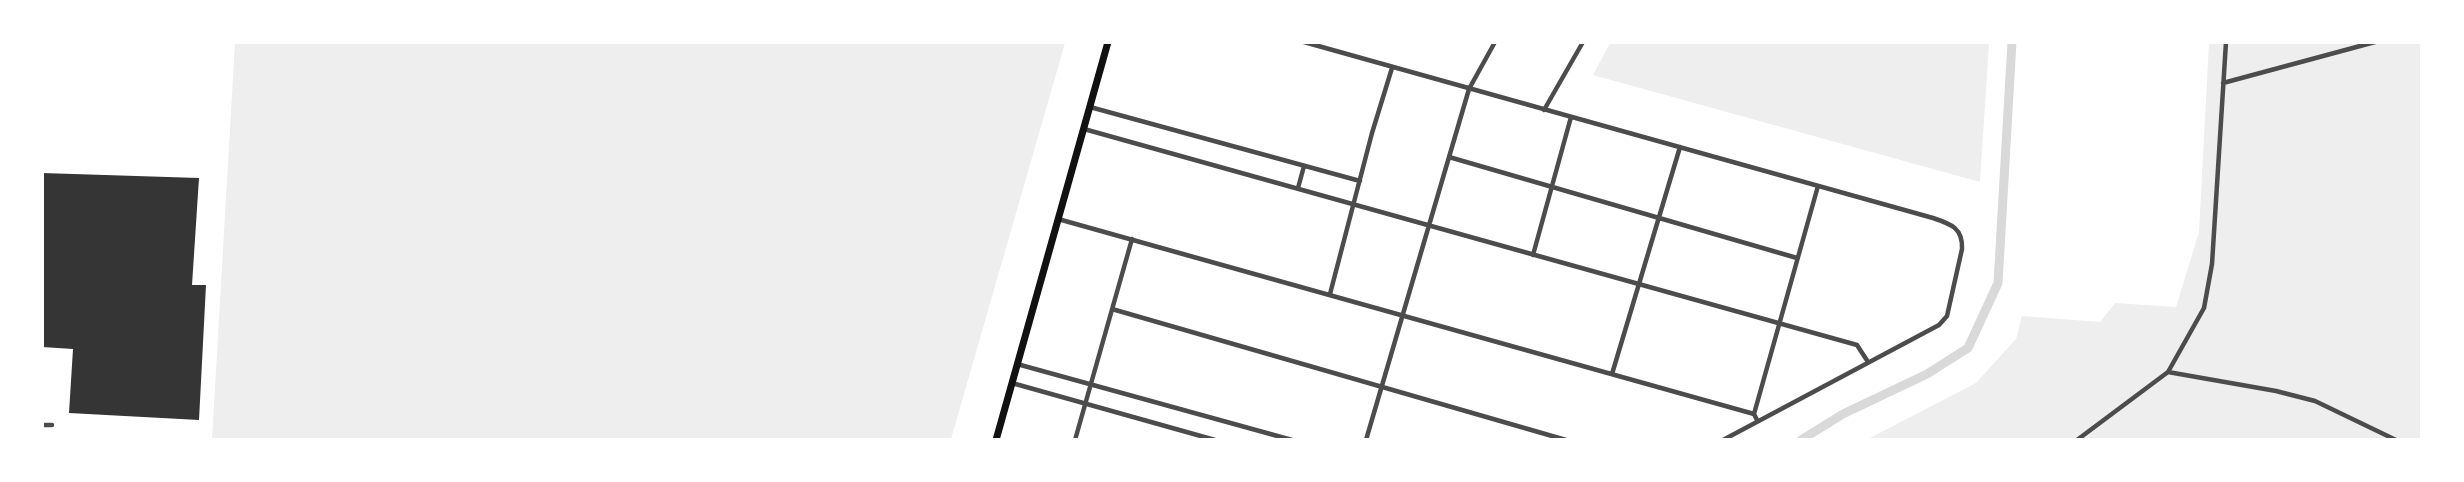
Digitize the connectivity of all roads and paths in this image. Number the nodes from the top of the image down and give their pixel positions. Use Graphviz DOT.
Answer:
graph roads {
  1 [pos="1108,42"];
  2 [pos="1304,42"];
  3 [pos="1495,42"];
  4 [pos="1582,42"];
  5 [pos="2226,42"];
  6 [pos="2375,42"];
  7 [pos="1392,68"];
  8 [pos="2223,83"];
  9 [pos="1469,89"];
  10 [pos="1090,107"];
  11 [pos="1544,110"];
  12 [pos="1571,117"];
  13 [pos="1084,129"];
  14 [pos="1680,147"];
  15 [pos="1449,157"];
  16 [pos="1304,166"];
  17 [pos="1360,181"];
  18 [pos="1818,186"];
  19 [pos="1298,188"];
  20 [pos="1552,188"];
  21 [pos="1353,204"];
  22 [pos="1658,218"];
  23 [pos="1058,219"];
  24 [pos="1429,226"];
  25 [pos="1132,239"];
  26 [pos="1533,255"];
  27 [pos="1797,258"];
  28 [pos="1638,284"];
  29 [pos="1330,294"];
  30 [pos="1112,309"];
  31 [pos="1402,315"];
  32 [pos="1778,323"];
  33 [pos="1868,362"];
  34 [pos="1017,364"];
  35 [pos="2168,372"];
  36 [pos="1612,374"];
  37 [pos="1012,383"];
  38 [pos="1091,384"];
  39 [pos="1381,388"];
  40 [pos="1086,403"];
  41 [pos="1754,414"];
  42 [pos="1758,420"];
  43 [pos="42,425"];
  44 [pos="52,426"];
  45 [pos="996,440"];
  46 [pos="1075,440"];
  47 [pos="1215,440"];
  48 [pos="1292,440"];
  49 [pos="1366,440"];
  50 [pos="1566,440"];
  51 [pos="1723,440"];
  52 [pos="2077,440"];
  53 [pos="2396,440"];
  1 -- 10 [label="main road"];
  2 -- 7 [label="street"];
  3 -- 9 [label="street"];
  4 -- 11 [label="street"];
  5 -- 8 [label="street"];
  6 -- 8 [label="street"];
  7 -- 9 [label="street"];
  7 -- 17 [label="street"];
  8 -- 35 [label="street"];
  9 -- 11 [label="street"];
  9 -- 15 [label="street"];
  10 -- 13 [label="main road"];
  10 -- 16 [label="street"];
  11 -- 12 [label="street"];
  12 -- 14 [label="street"];
  12 -- 20 [label="street"];
  13 -- 19 [label="street"];
  13 -- 23 [label="main road"];
  14 -- 18 [label="street"];
  14 -- 22 [label="street"];
  15 -- 20 [label="street"];
  15 -- 24 [label="street"];
  16 -- 17 [label="street"];
  16 -- 19 [label="street"];
  17 -- 21 [label="street"];
  18 -- 27 [label="street"];
  18 -- 33 [label="street"];
  19 -- 21 [label="street"];
  20 -- 22 [label="street"];
  20 -- 26 [label="street"];
  21 -- 24 [label="street"];
  21 -- 29 [label="street"];
  22 -- 27 [label="street"];
  22 -- 28 [label="street"];
  23 -- 25 [label="street"];
  23 -- 34 [label="main road"];
  24 -- 26 [label="street"];
  24 -- 31 [label="street"];
  25 -- 29 [label="street"];
  25 -- 30 [label="street"];
  26 -- 28 [label="street"];
  27 -- 32 [label="street"];
  28 -- 32 [label="street"];
  28 -- 36 [label="street"];
  29 -- 31 [label="street"];
  30 -- 38 [label="street"];
  30 -- 39 [label="street"];
  31 -- 36 [label="street"];
  31 -- 39 [label="street"];
  32 -- 33 [label="street"];
  32 -- 41 [label="street"];
  33 -- 42 [label="street"];
  34 -- 37 [label="main road"];
  34 -- 38 [label="street"];
  35 -- 52 [label="street"];
  35 -- 53 [label="street"];
  36 -- 41 [label="street"];
  37 -- 40 [label="street"];
  37 -- 45 [label="main road"];
  38 -- 40 [label="street"];
  38 -- 48 [label="street"];
  39 -- 49 [label="street"];
  39 -- 50 [label="street"];
  40 -- 46 [label="street"];
  40 -- 47 [label="street"];
  41 -- 42 [label="street"];
  42 -- 51 [label="street"];
  43 -- 44 [label="street"];
}
